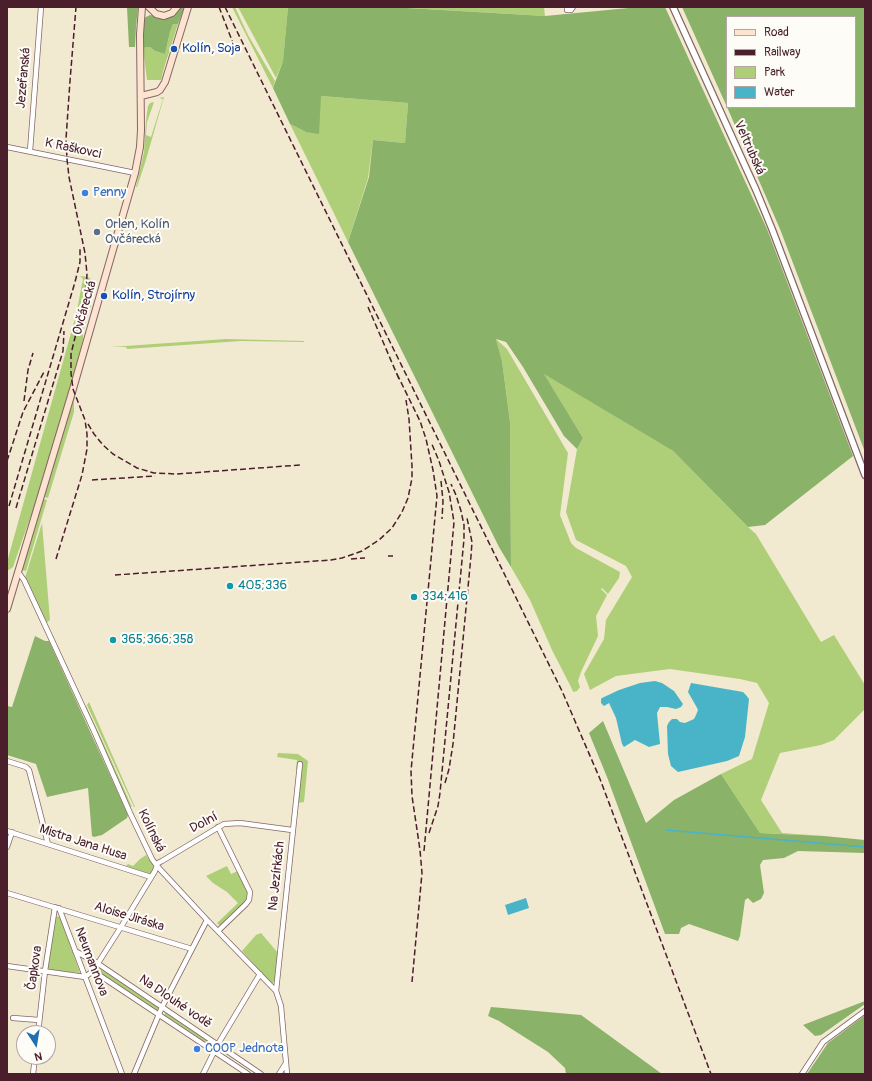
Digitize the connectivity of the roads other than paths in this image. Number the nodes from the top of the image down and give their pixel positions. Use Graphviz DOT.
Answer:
graph roads {
  1 [pos="41,7"];
  2 [pos="142,7"];
  3 [pos="150,7"];
  4 [pos="177,7"];
  5 [pos="188,7"];
  6 [pos="566,7"];
  7 [pos="573,7"];
  8 [pos="673,7"];
  9 [pos="141,96"];
  10 [pos="7,147"];
  11 [pos="30,151"];
  12 [pos="135,173"];
  13 [pos="865,475"];
  14 [pos="18,572"];
  15 [pos="7,609"];
  16 [pos="7,761"];
  17 [pos="300,764"];
  18 [pos="218,827"];
  19 [pos="292,830"];
  20 [pos="9,831"];
  21 [pos="48,844"];
  22 [pos="7,847"];
  23 [pos="157,866"];
  24 [pos="151,877"];
  25 [pos="7,893"];
  26 [pos="57,907"];
  27 [pos="207,920"];
  28 [pos="121,926"];
  29 [pos="218,931"];
  30 [pos="192,949"];
  31 [pos="76,951"];
  32 [pos="97,963"];
  33 [pos="7,966"];
  34 [pos="45,971"];
  35 [pos="92,971"];
  36 [pos="260,974"];
  37 [pos="85,977"];
  38 [pos="276,991"];
  39 [pos="162,1007"];
  40 [pos="865,1011"];
  41 [pos="159,1015"];
  42 [pos="14,1018"];
  43 [pos="39,1020"];
  44 [pos="39,1025"];
  45 [pos="218,1044"];
  46 [pos="214,1052"];
  47 [pos="286,1063"];
  48 [pos="122,1074"];
  49 [pos="134,1074"];
  50 [pos="202,1074"];
  51 [pos="248,1074"];
  52 [pos="261,1074"];
  53 [pos="279,1074"];
  54 [pos="287,1074"];
  55 [pos="802,1074"];
  1 -- 11 [label="street, Jezeřanská"];
  2 -- 9 [label="main road, Ovčárecká"];
  3 -- 4 [label="main road"];
  5 -- 9 [label="main road"];
  6 -- 7 [label="street"];
  8 -- 13 [label="street, Veltrubská"];
  9 -- 12 [label="main road, Ovčárecká"];
  10 -- 11 [label="street, K Raškovci"];
  11 -- 12 [label="street, K Raškovci"];
  12 -- 14 [label="main road, Ovčárecká"];
  14 -- 15 [label="main road, Ovčárecká"];
  14 -- 23 [label="street, Kolínská"];
  16 -- 21 [label="street"];
  17 -- 19 [label="street, Na Jezírkách"];
  18 -- 19 [label="street, Dolní"];
  18 -- 23 [label="street, Dolní"];
  18 -- 29 [label="street"];
  19 -- 38 [label="street, Na Jezírkách"];
  20 -- 21 [label="street, Mistra Jana Husa"];
  20 -- 22 [label="street"];
  21 -- 24 [label="street, Mistra Jana Husa"];
  23 -- 24 [label="street"];
  23 -- 27 [label="street, Kolínská"];
  24 -- 28 [label="street"];
  25 -- 26 [label="street"];
  26 -- 28 [label="street, Aloise Jiráska"];
  26 -- 31 [label="street, Neumannova"];
  26 -- 34 [label="street, Čapkova"];
  27 -- 29 [label="street, Kolínská"];
  27 -- 30 [label="street"];
  28 -- 30 [label="street, Aloise Jiráska"];
  28 -- 32 [label="street"];
  29 -- 36 [label="street, Kolínská"];
  30 -- 39 [label="street"];
  31 -- 32 [label="street, Na Dlouhé vodě"];
  31 -- 37 [label="street, Neumannova"];
  32 -- 35 [label="street"];
  32 -- 39 [label="street, Na Dlouhé vodě"];
  33 -- 34 [label="street"];
  34 -- 37 [label="street"];
  34 -- 43 [label="street, Čapkova"];
  35 -- 37 [label="street"];
  35 -- 41 [label="street, Na Dlouhé vodě"];
  36 -- 38 [label="street, Kolínská"];
  36 -- 45 [label="street"];
  37 -- 48 [label="street, Neumannova"];
  38 -- 47 [label="street, Kolínská"];
  39 -- 41 [label="street"];
  39 -- 45 [label="street, Na Dlouhé vodě"];
  40 -- 55 [label="street"];
  41 -- 46 [label="street, Na Dlouhé vodě"];
  41 -- 49 [label="street"];
  42 -- 43 [label="street"];
  43 -- 44 [label="street, Čapkova"];
  45 -- 46 [label="street"];
  45 -- 52 [label="street, Na Dlouhé vodě"];
  46 -- 50 [label="street"];
  46 -- 51 [label="street, Na Dlouhé vodě"];
  47 -- 53 [label="street"];
  47 -- 54 [label="street, Kolínská"];
}
